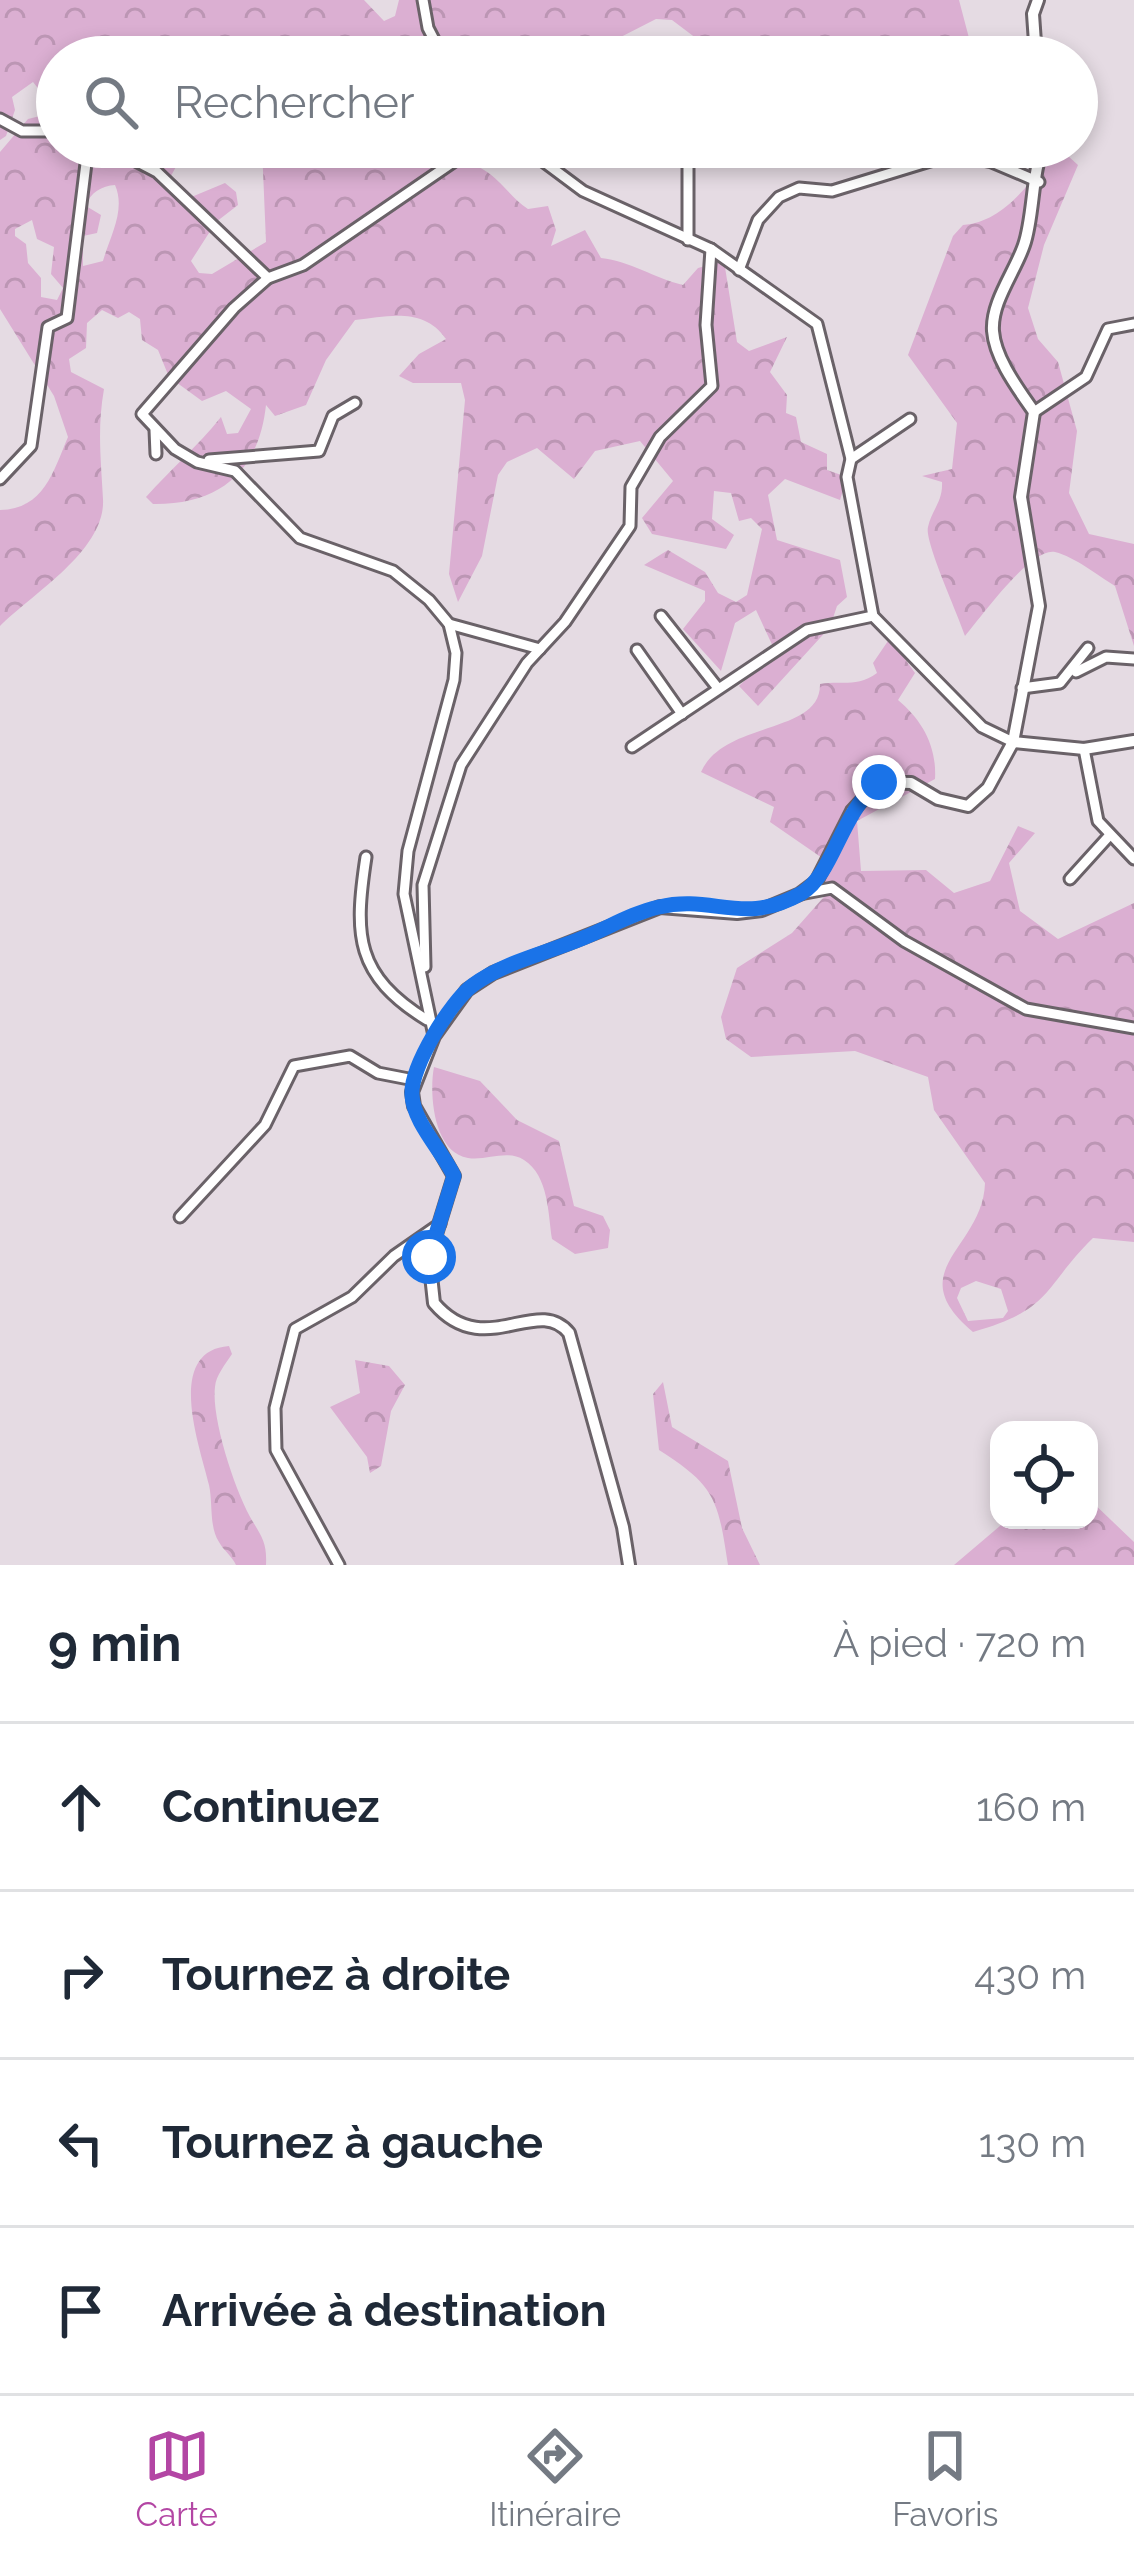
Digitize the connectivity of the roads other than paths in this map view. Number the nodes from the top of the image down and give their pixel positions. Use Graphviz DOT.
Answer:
graph roads {
  1 [pos="423,0"];
  2 [pos="1038,0"];
  3 [pos="432,36"];
  4 [pos="1035,36"];
  5 [pos="0,118"];
  6 [pos="36,131"];
  7 [pos="85,168"];
  8 [pos="149,168"];
  9 [pos="441,168"];
  10 [pos="552,168"];
  11 [pos="688,168"];
  12 [pos="907,168"];
  13 [pos="1006,168"];
  14 [pos="1036,168"];
  15 [pos="1039,182"];
  16 [pos="688,240"];
  17 [pos="711,249"];
  18 [pos="739,270"];
  19 [pos="268,278"];
  20 [pos="1134,324"];
  21 [pos="355,403"];
  22 [pos="1034,412"];
  23 [pos="910,419"];
  24 [pos="154,424"];
  25 [pos="156,454"];
  26 [pos="851,459"];
  27 [pos="197,462"];
  28 [pos="0,479"];
  29 [pos="661,616"];
  30 [pos="873,616"];
  31 [pos="449,624"];
  32 [pos="1088,648"];
  33 [pos="540,649"];
  34 [pos="638,650"];
  35 [pos="1134,658"];
  36 [pos="1071,674"];
  37 [pos="717,687"];
  38 [pos="1022,688"];
  39 [pos="682,714"];
  40 [pos="1134,741"];
  41 [pos="1013,742"];
  42 [pos="632,747"];
  43 [pos="1084,749"];
  44 [pos="1109,836"];
  45 [pos="366,857"];
  46 [pos="1134,859"];
  47 [pos="1070,879"];
  48 [pos="800,894"];
  49 [pos="426,1002"];
  50 [pos="427,1020"];
  51 [pos="1134,1028"];
  52 [pos="434,1036"];
  53 [pos="414,1080"];
  54 [pos="180,1217"];
  55 [pos="440,1224"];
  56 [pos="338,1565"];
  57 [pos="628,1565"];
  1 -- 3 [label="street"];
  2 -- 4 [label="street"];
  5 -- 6 [label="street"];
  7 -- 28 [label="street"];
  8 -- 19 [label="street"];
  9 -- 19 [label="street"];
  10 -- 16 [label="street"];
  11 -- 16 [label="street"];
  12 -- 18 [label="street"];
  13 -- 15 [label="street"];
  14 -- 15 [label="street"];
  15 -- 22 [label="street"];
  16 -- 17 [label="street"];
  17 -- 18 [label="street"];
  17 -- 33 [label="street"];
  18 -- 26 [label="street"];
  19 -- 24 [label="street"];
  20 -- 22 [label="street"];
  21 -- 27 [label="street"];
  22 -- 38 [label="street"];
  23 -- 26 [label="street"];
  24 -- 25 [label="street"];
  24 -- 27 [label="street"];
  26 -- 30 [label="street"];
  27 -- 31 [label="street"];
  29 -- 37 [label="street"];
  30 -- 37 [label="street"];
  30 -- 41 [label="street"];
  31 -- 33 [label="street"];
  31 -- 49 [label="street"];
  32 -- 36 [label="street"];
  33 -- 49 [label="street"];
  34 -- 39 [label="street"];
  35 -- 36 [label="street"];
  36 -- 38 [label="street"];
  37 -- 39 [label="street"];
  38 -- 41 [label="street"];
  39 -- 42 [label="street"];
  40 -- 43 [label="street"];
  41 -- 43 [label="street"];
  41 -- 48 [label="street"];
  43 -- 44 [label="street"];
  44 -- 46 [label="street"];
  44 -- 47 [label="street"];
  45 -- 50 [label="street"];
  48 -- 51 [label="street"];
  48 -- 52 [label="street"];
  49 -- 50 [label="street"];
  50 -- 52 [label="street"];
  52 -- 53 [label="street"];
  53 -- 54 [label="street"];
  53 -- 55 [label="street"];
  55 -- 56 [label="street"];
  55 -- 57 [label="street"];
}
